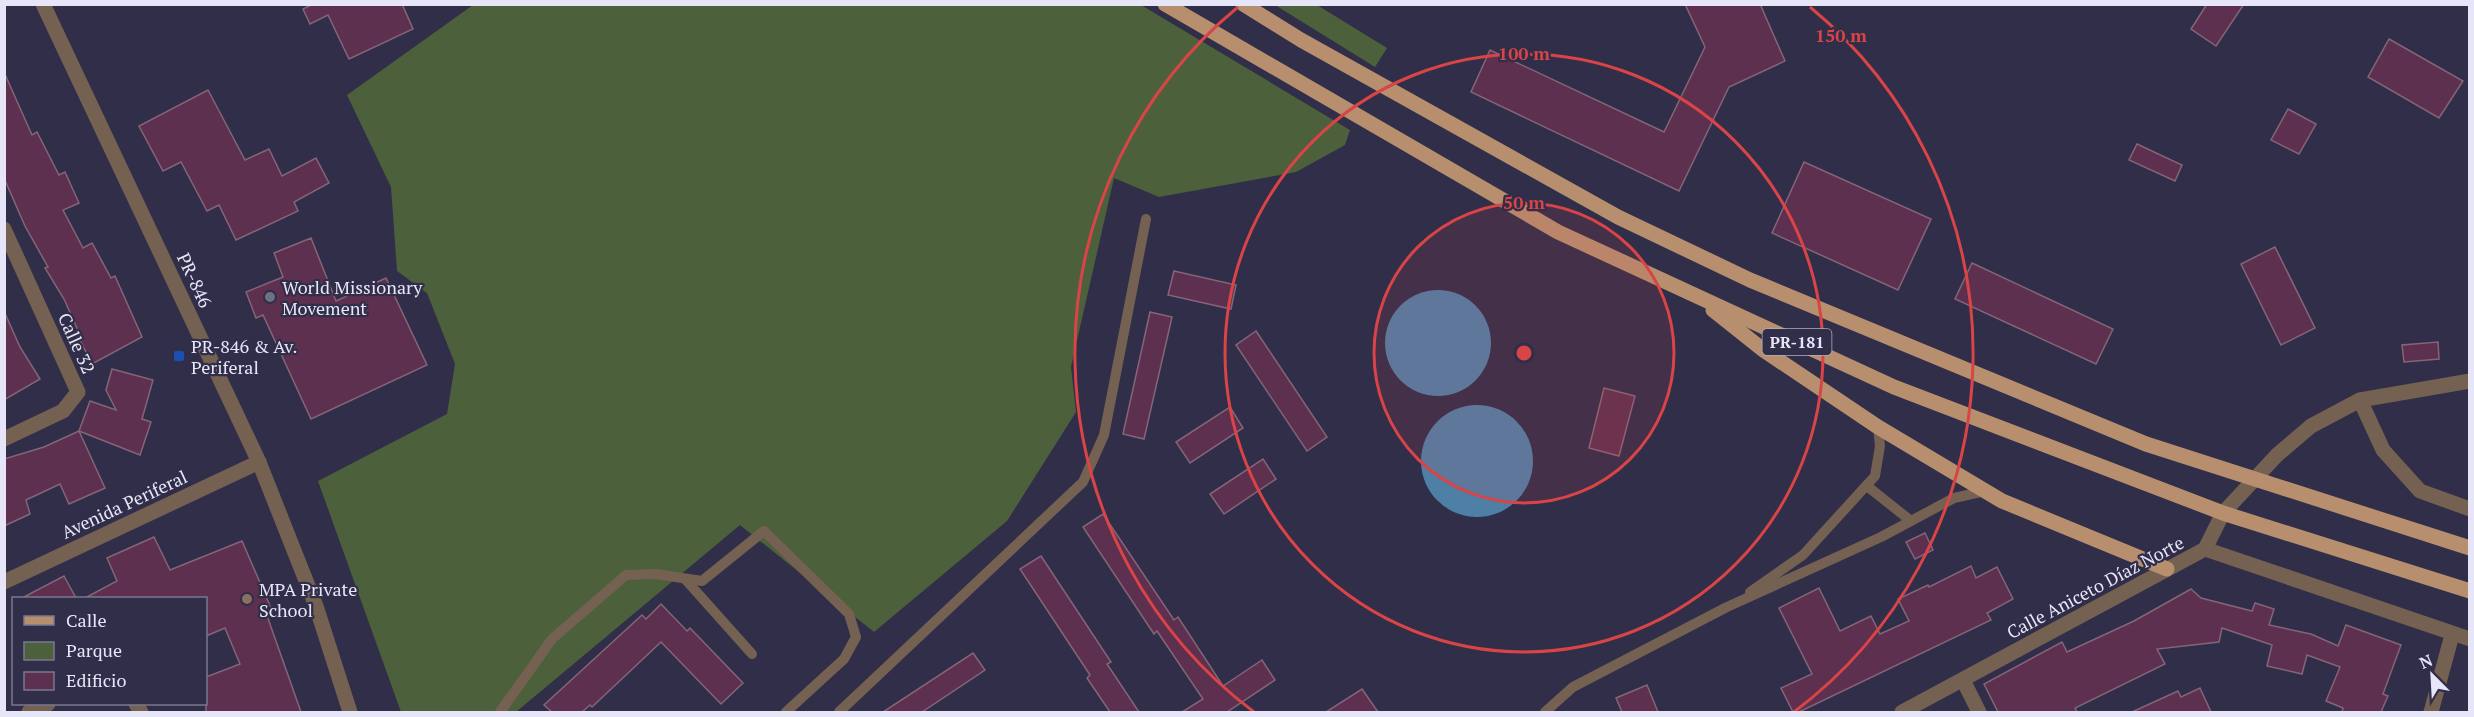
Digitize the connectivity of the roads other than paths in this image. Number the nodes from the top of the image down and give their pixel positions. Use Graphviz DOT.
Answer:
graph roads {
  1 [pos="43,4"];
  2 [pos="1165,4"];
  3 [pos="1243,4"];
  4 [pos="1146,219"];
  5 [pos="4,229"];
  6 [pos="1694,295"];
  7 [pos="2469,381"];
  8 [pos="2360,400"];
  9 [pos="1878,427"];
  10 [pos="4,439"];
  11 [pos="259,462"];
  12 [pos="2256,481"];
  13 [pos="1867,486"];
  14 [pos="1985,491"];
  15 [pos="2469,509"];
  16 [pos="2223,513"];
  17 [pos="1911,521"];
  18 [pos="2469,548"];
  19 [pos="2205,549"];
  20 [pos="2167,569"];
  21 [pos="685,579"];
  22 [pos="4,582"];
  23 [pos="2469,591"];
  24 [pos="1727,607"];
  25 [pos="2452,635"];
  26 [pos="2469,639"];
  27 [pos="752,654"];
  28 [pos="1963,680"];
  29 [pos="46,705"];
  30 [pos="29,712"];
  31 [pos="350,712"];
  32 [pos="500,712"];
  33 [pos="786,712"];
  34 [pos="839,712"];
  35 [pos="1545,712"];
  36 [pos="1902,712"];
  37 [pos="1978,712"];
  38 [pos="2431,712"];
  1 -- 11 [label="street, PR-846 / PR-846"];
  2 -- 6 [label="main road, PR-181"];
  3 -- 12 [label="main road, PR-181"];
  4 -- 34 [label="lane"];
  5 -- 10 [label="street, Calle 32"];
  6 -- 9 [label="main road"];
  6 -- 16 [label="main road, PR-181"];
  7 -- 8 [label="street, Calle Aniceto Díaz Norte"];
  8 -- 12 [label="street, Calle Aniceto Díaz Norte"];
  8 -- 15 [label="street"];
  9 -- 13 [label="lane"];
  9 -- 14 [label="main road"];
  11 -- 22 [label="street, Avenida Periferal"];
  11 -- 31 [label="street, PR-846 / PR-846"];
  12 -- 16 [label="street, Calle Aniceto Díaz Norte"];
  12 -- 18 [label="main road, PR-181"];
  13 -- 17 [label="lane"];
  13 -- 24 [label="lane"];
  14 -- 17 [label="lane"];
  14 -- 20 [label="main road"];
  16 -- 19 [label="street, Calle Aniceto Díaz Norte"];
  16 -- 23 [label="main road, PR-181"];
  17 -- 24 [label="lane"];
  19 -- 20 [label="street, Calle Aniceto Díaz Norte"];
  19 -- 25 [label="street"];
  20 -- 28 [label="street, Calle Aniceto Díaz Norte"];
  21 -- 27 [label="lane"];
  21 -- 32 [label="lane"];
  21 -- 33 [label="lane"];
  24 -- 35 [label="lane"];
  25 -- 26 [label="street"];
  25 -- 38 [label="street"];
  28 -- 36 [label="street, Calle Aniceto Díaz Norte"];
  28 -- 37 [label="street"];
  29 -- 30 [label="street"];
}
